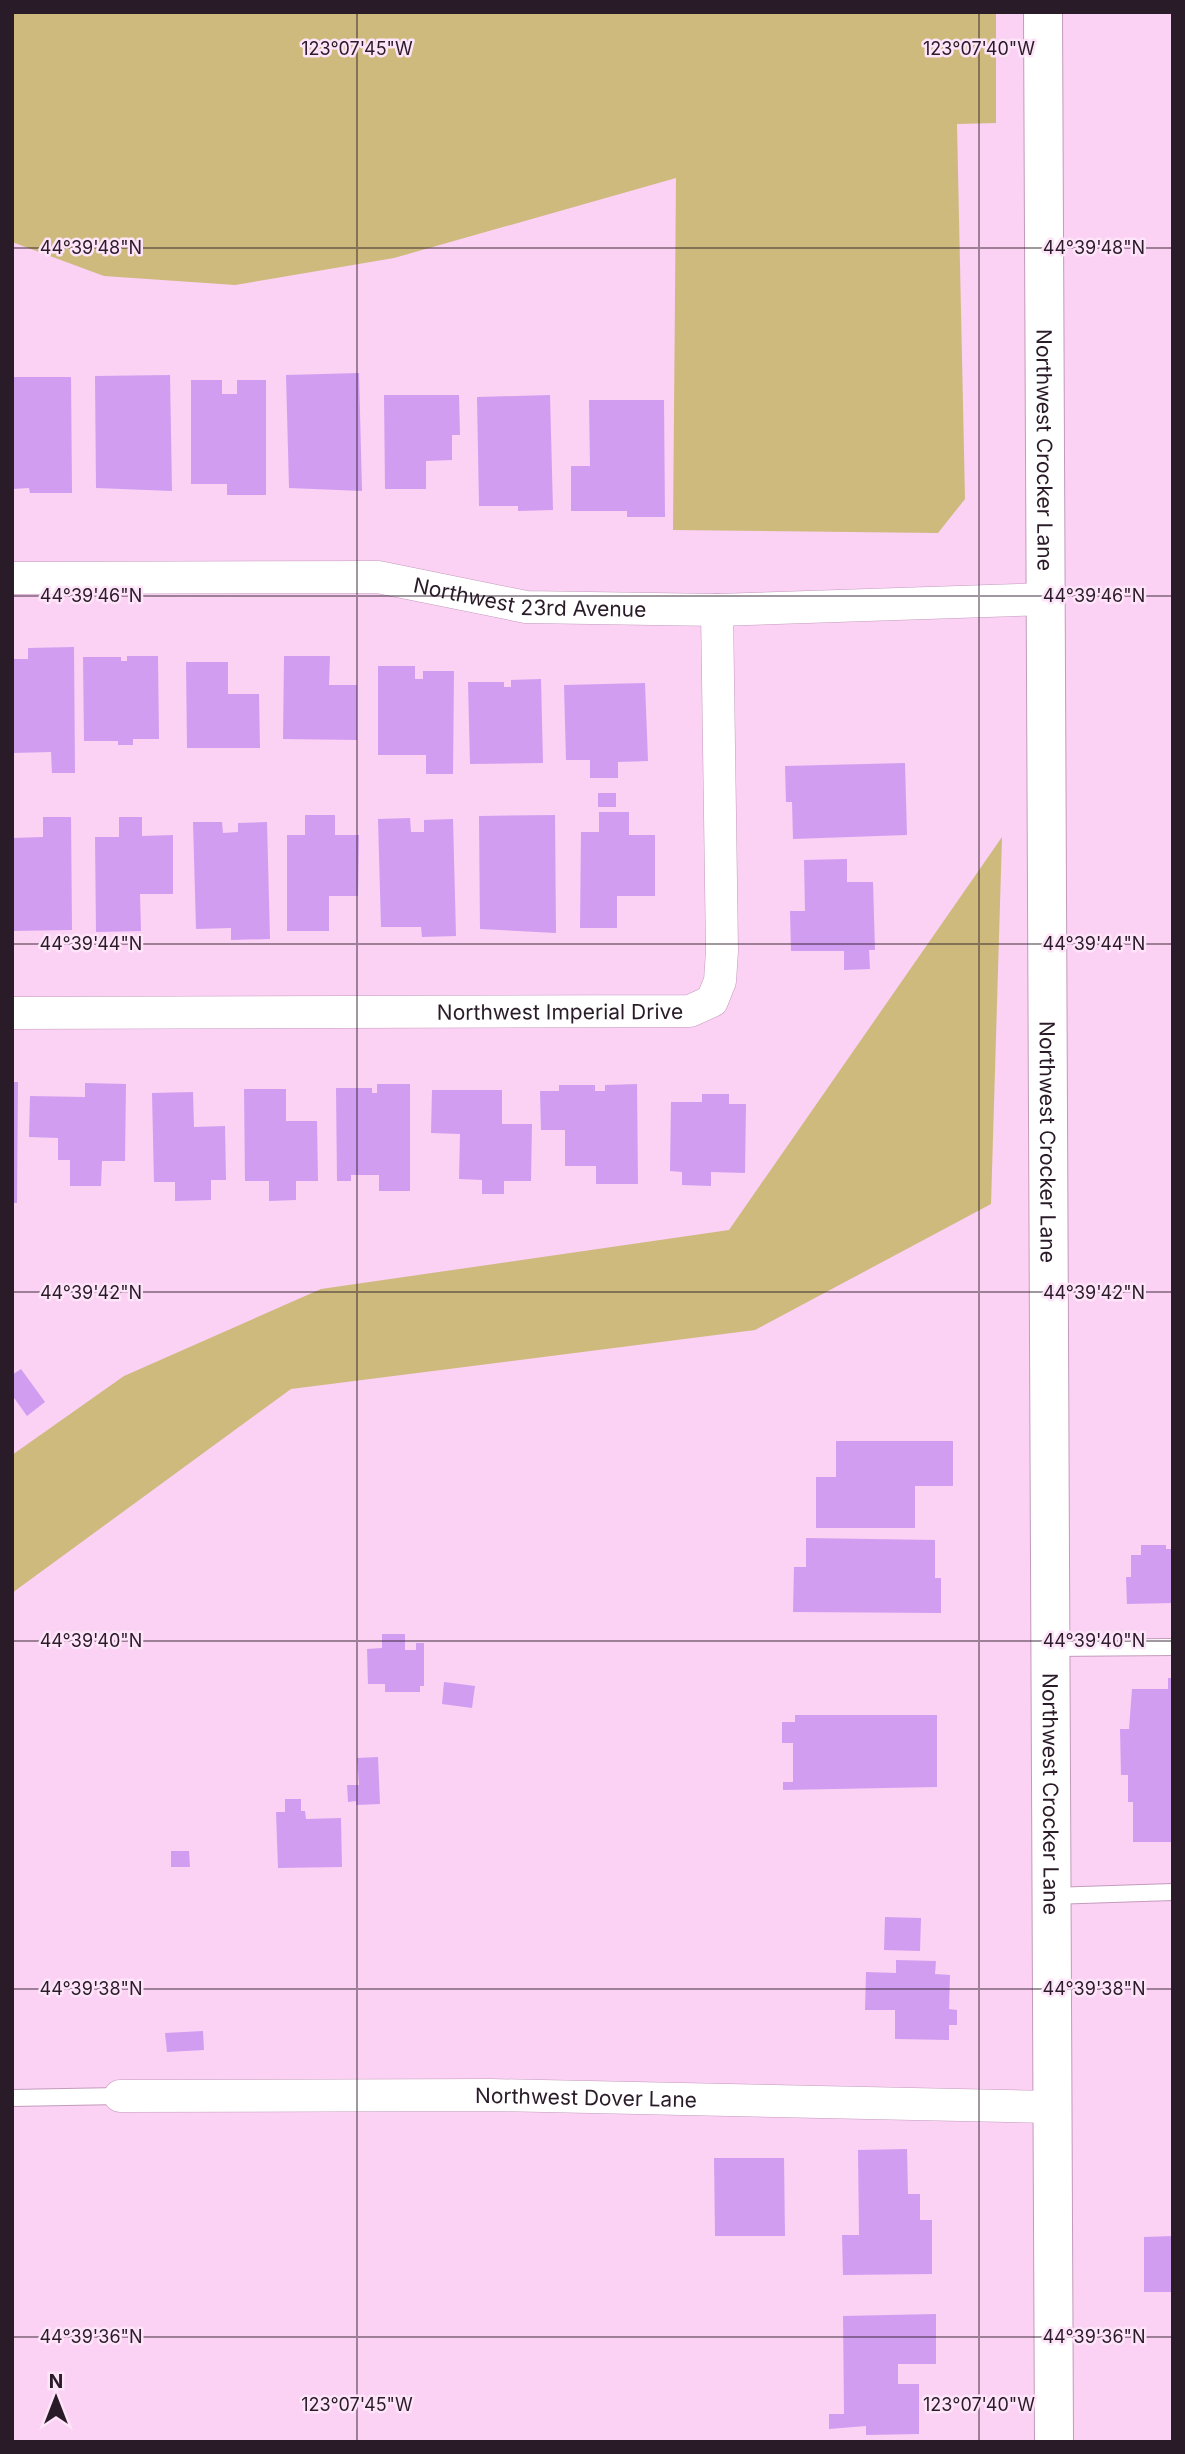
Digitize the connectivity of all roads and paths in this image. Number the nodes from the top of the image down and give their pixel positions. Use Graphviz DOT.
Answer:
graph roads {
  1 [pos="1043,12"];
  2 [pos="12,579"];
  3 [pos="1047,598"];
  4 [pos="717,610"];
  5 [pos="12,1013"];
  6 [pos="1173,1647"];
  7 [pos="1050,1648"];
  8 [pos="1173,1892"];
  9 [pos="1051,1896"];
  10 [pos="120,2096"];
  11 [pos="12,2098"];
  12 [pos="1052,2107"];
  13 [pos="1054,2442"];
  1 -- 3 [label="street, Northwest Crocker Lane"];
  2 -- 4 [label="street, Northwest 23rd Avenue"];
  3 -- 4 [label="street, Northwest 23rd Avenue"];
  3 -- 7 [label="street, Northwest Crocker Lane"];
  4 -- 5 [label="street, Northwest Imperial Drive"];
  6 -- 7 [label="lane"];
  7 -- 9 [label="street, Northwest Crocker Lane"];
  8 -- 9 [label="lane"];
  9 -- 12 [label="street, Northwest Crocker Lane"];
  10 -- 11 [label="lane"];
  10 -- 12 [label="street, Northwest Dover Lane"];
  12 -- 13 [label="street, Northwest Crocker Lane"];
}
